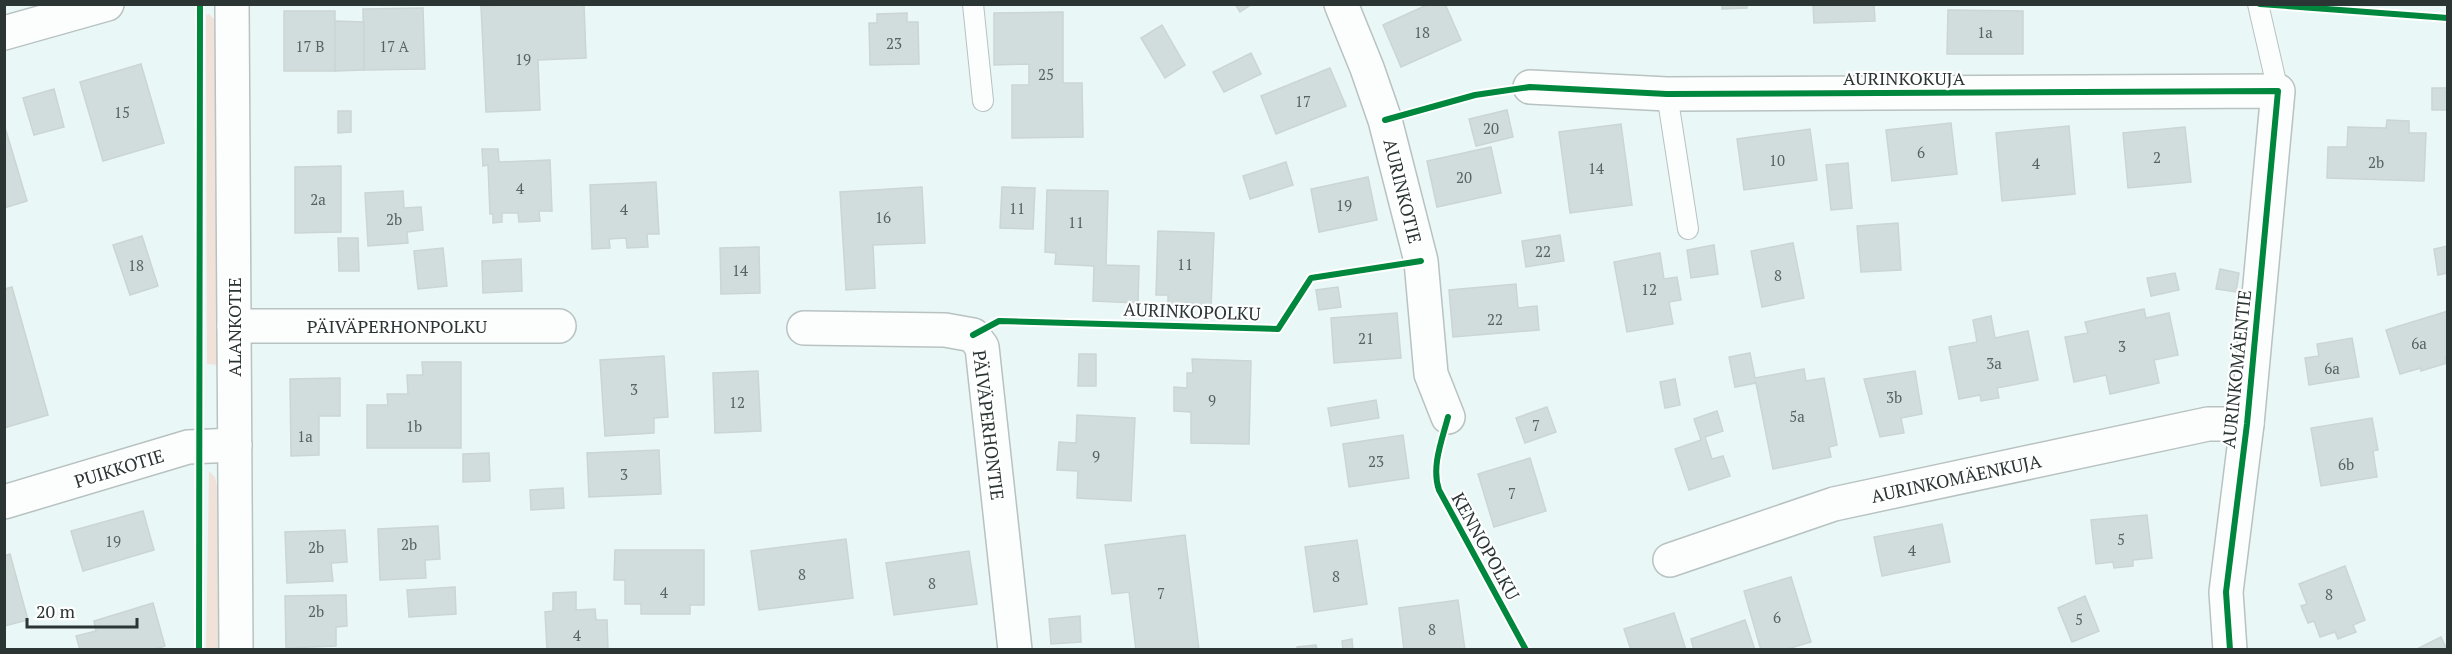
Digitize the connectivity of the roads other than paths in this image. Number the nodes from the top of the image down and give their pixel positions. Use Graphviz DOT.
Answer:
graph roads {
  1 [pos="232,4"];
  2 [pos="973,4"];
  3 [pos="1341,4"];
  4 [pos="2258,4"];
  5 [pos="90,7"];
  6 [pos="4,33"];
  7 [pos="1530,87"];
  8 [pos="2278,92"];
  9 [pos="1667,94"];
  10 [pos="983,102"];
  11 [pos="1688,229"];
  12 [pos="234,326"];
  13 [pos="559,326"];
  14 [pos="804,328"];
  15 [pos="1448,417"];
  16 [pos="2247,424"];
  17 [pos="235,445"];
  18 [pos="4,502"];
  19 [pos="1670,560"];
  20 [pos="236,650"];
  21 [pos="1015,650"];
  22 [pos="2230,650"];
  1 -- 12 [label="street, ALANKOTIE"];
  2 -- 10 [label="lane"];
  3 -- 15 [label="street, AURINKOTIE"];
  4 -- 8 [label="lane, AURINKOMÄENTIE"];
  5 -- 6 [label="street"];
  7 -- 9 [label="street, AURINKOKUJA"];
  8 -- 9 [label="street, AURINKOKUJA"];
  8 -- 16 [label="street, AURINKOMÄENTIE"];
  9 -- 11 [label="lane"];
  12 -- 13 [label="street, PÄIVÄPERHONPOLKU"];
  12 -- 17 [label="street, ALANKOTIE"];
  14 -- 21 [label="street, PÄIVÄPERHONTIE"];
  16 -- 19 [label="street, AURINKOMÄENKUJA"];
  16 -- 22 [label="street, AURINKOMÄENTIE"];
  17 -- 18 [label="street, PUIKKOTIE"];
  17 -- 20 [label="street, ALANKOTIE"];
}
